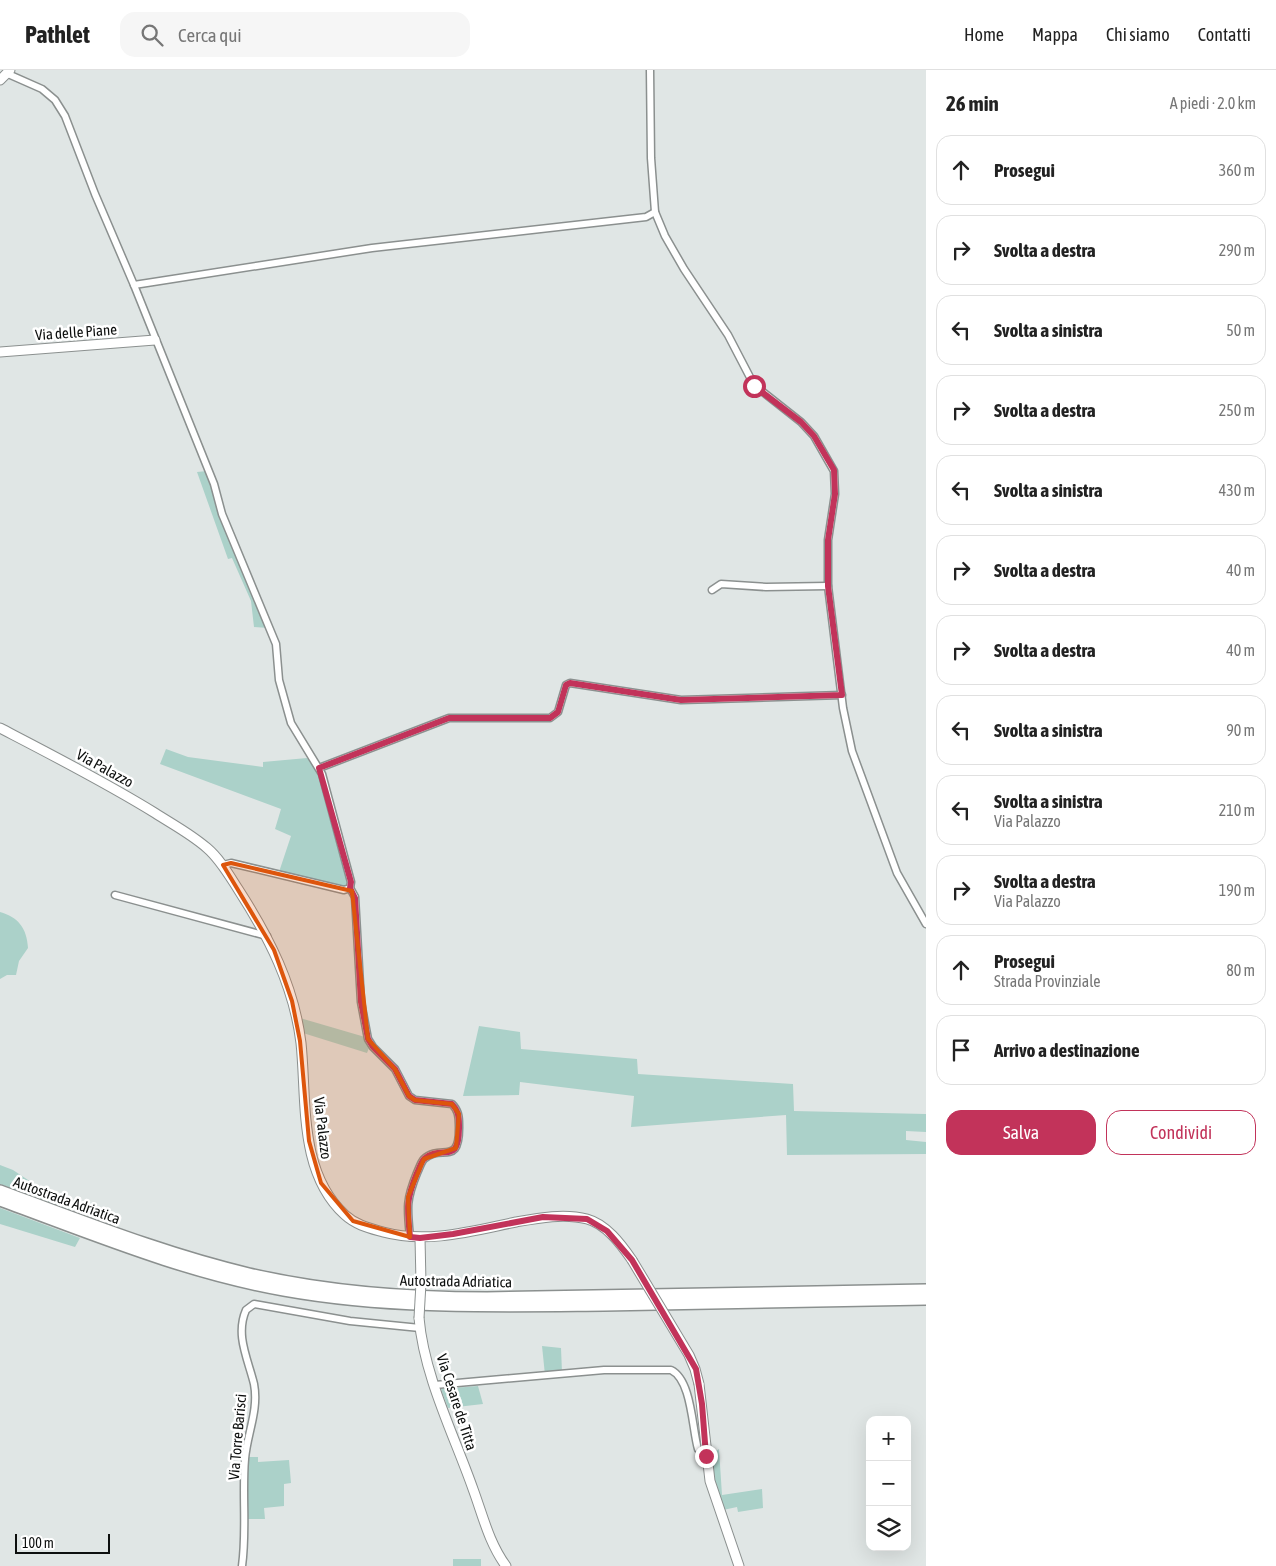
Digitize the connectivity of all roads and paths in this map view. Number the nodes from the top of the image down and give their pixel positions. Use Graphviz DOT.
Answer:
graph roads {
  1 [pos="650,70"];
  2 [pos="6,75"];
  3 [pos="655,212"];
  4 [pos="134,285"];
  5 [pos="155,340"];
  6 [pos="0,352"];
  7 [pos="828,586"];
  8 [pos="712,590"];
  9 [pos="842,695"];
  10 [pos="0,728"];
  11 [pos="319,768"];
  12 [pos="223,865"];
  13 [pos="350,888"];
  14 [pos="115,896"];
  15 [pos="926,924"];
  16 [pos="267,936"];
  17 [pos="0,1191"];
  18 [pos="0,1200"];
  19 [pos="410,1237"];
  20 [pos="420,1238"];
  21 [pos="926,1290"];
  22 [pos="926,1299"];
  23 [pos="420,1328"];
  24 [pos="435,1385"];
  25 [pos="706,1456"];
  26 [pos="242,1566"];
  27 [pos="506,1566"];
  28 [pos="739,1566"];
  1 -- 3 [label="street"];
  2 -- 4 [label="street"];
  3 -- 4 [label="street"];
  3 -- 7 [label="street"];
  4 -- 5 [label="street"];
  5 -- 6 [label="street, Via delle Piane"];
  5 -- 11 [label="street"];
  7 -- 8 [label="street"];
  7 -- 9 [label="street"];
  9 -- 11 [label="street"];
  9 -- 15 [label="street"];
  10 -- 12 [label="street, Via Palazzo"];
  11 -- 13 [label="street"];
  12 -- 13 [label="street"];
  12 -- 16 [label="street, Via Palazzo"];
  13 -- 19 [label="street"];
  14 -- 16 [label="street"];
  16 -- 19 [label="street, Via Palazzo"];
  17 -- 21 [label="highway, Autostrada Adriatica"];
  18 -- 22 [label="highway, Autostrada Adriatica"];
  19 -- 20 [label="street, Via Palazzo"];
  20 -- 23 [label="street, Via Cesare de Titta, bridge"];
  20 -- 25 [label="street, Via Palazzo, bridge"];
  23 -- 24 [label="street, Via Cesare de Titta"];
  23 -- 26 [label="street, Via Torre Barisci"];
  24 -- 25 [label="street"];
  24 -- 27 [label="street, Via Cesare de Titta"];
  25 -- 28 [label="street, Via Palazzo"];
}
